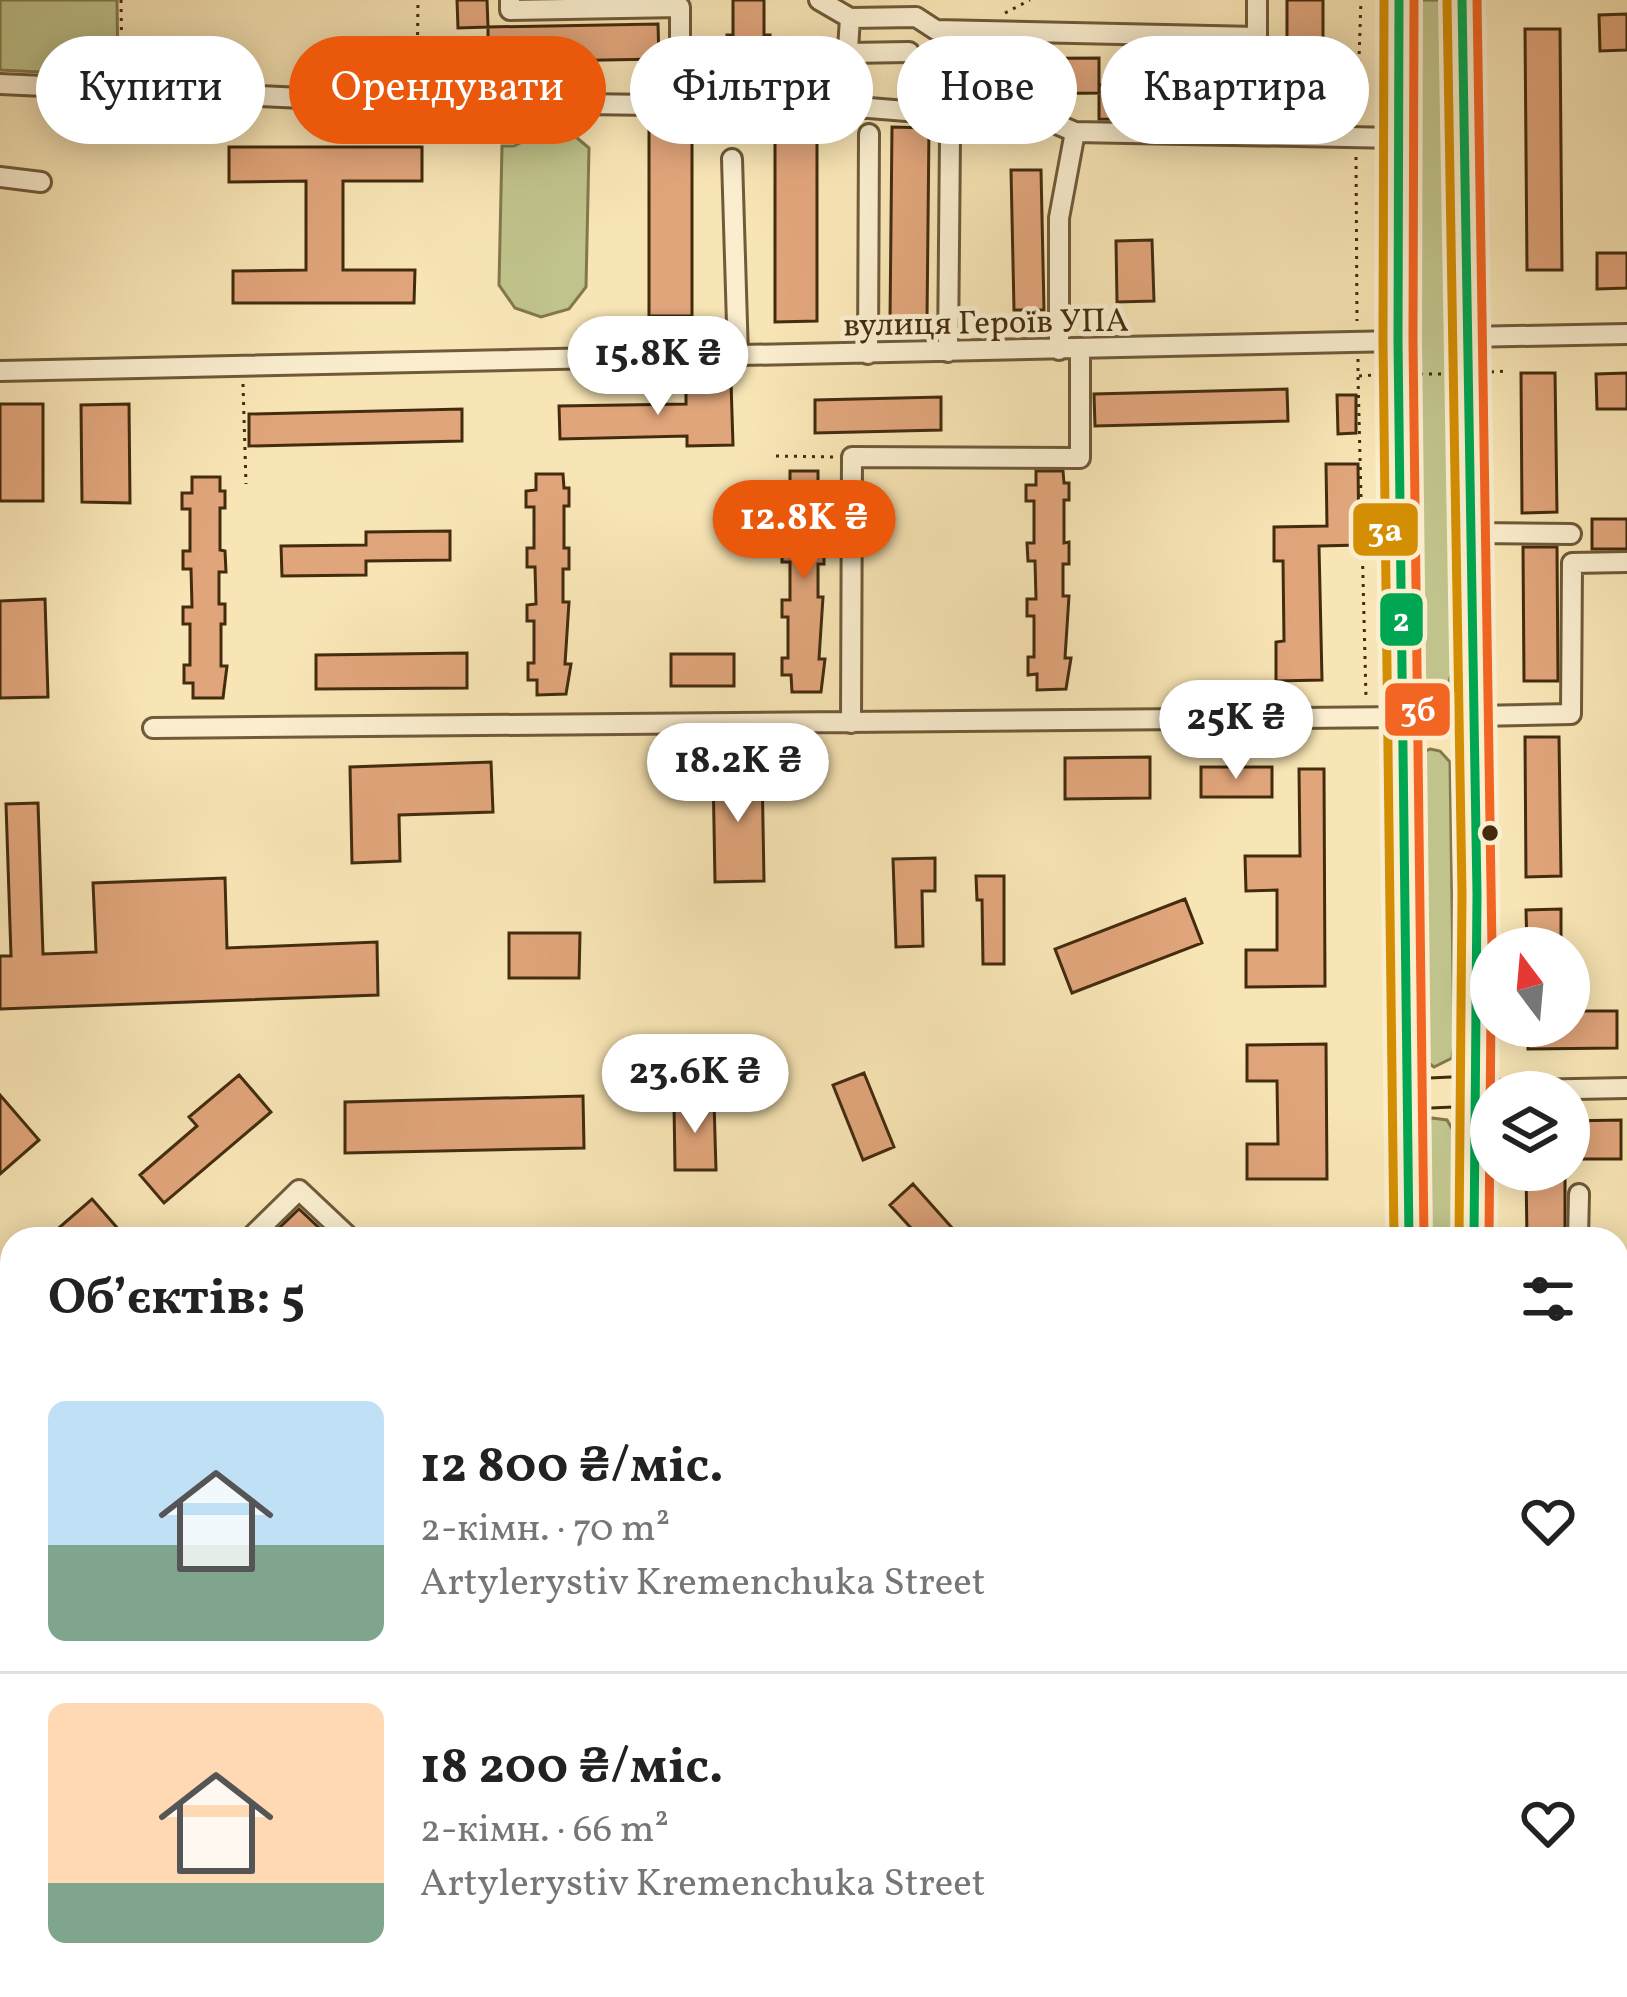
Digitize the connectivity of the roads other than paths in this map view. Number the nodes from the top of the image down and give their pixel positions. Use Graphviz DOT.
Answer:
graph roads {
  1 [pos="510,0"];
  2 [pos="819,0"];
  3 [pos="1257,0"];
  4 [pos="1399,0"];
  5 [pos="1462,0"];
  6 [pos="680,3"];
  7 [pos="850,18"];
  8 [pos="680,36"];
  9 [pos="849,36"];
  10 [pos="0,84"];
  11 [pos="630,106"];
  12 [pos="1077,132"];
  13 [pos="1399,138"];
  14 [pos="869,144"];
  15 [pos="950,144"];
  16 [pos="1073,144"];
  17 [pos="732,159"];
  18 [pos="0,177"];
  19 [pos="41,182"];
  20 [pos="1627,334"];
  21 [pos="1465,337"];
  22 [pos="1398,341"];
  23 [pos="1070,350"];
  24 [pos="948,352"];
  25 [pos="868,354"];
  26 [pos="738,357"];
  27 [pos="0,371"];
  28 [pos="1472,533"];
  29 [pos="1571,534"];
  30 [pos="1627,562"];
  31 [pos="1474,716"];
  32 [pos="1405,717"];
  33 [pos="851,723"];
  34 [pos="153,728"];
  35 [pos="1474,1071"];
  36 [pos="1590,1088"];
  37 [pos="1627,1088"];
  38 [pos="1470,1090"];
  39 [pos="1408,1094"];
  40 [pos="1474,1191"];
  41 [pos="1580,1194"];
  42 [pos="261,1227"];
  43 [pos="338,1227"];
  44 [pos="1409,1227"];
  45 [pos="1474,1227"];
  46 [pos="1579,1227"];
  1 -- 6 [label="street"];
  2 -- 7 [label="street"];
  3 -- 7 [label="street"];
  4 -- 13 [label="highway"];
  5 -- 21 [label="highway"];
  6 -- 8 [label="street"];
  7 -- 9 [label="street"];
  10 -- 11 [label="street"];
  12 -- 13 [label="street"];
  13 -- 22 [label="highway"];
  14 -- 25 [label="street"];
  15 -- 24 [label="street"];
  16 -- 23 [label="street"];
  17 -- 26 [label="street"];
  18 -- 19 [label="street"];
  20 -- 21 [label="street"];
  21 -- 28 [label="highway"];
  22 -- 23 [label="street, вулиця Героїв УПА"];
  22 -- 32 [label="highway"];
  23 -- 24 [label="street, вулиця Героїв УПА"];
  23 -- 33 [label="street"];
  24 -- 25 [label="street, вулиця Героїв УПА"];
  25 -- 26 [label="street, вулиця Героїв УПА"];
  26 -- 27 [label="street, вулиця Героїв УПА"];
  28 -- 29 [label="street"];
  28 -- 31 [label="highway"];
  30 -- 31 [label="street"];
  31 -- 32 [label="highway"];
  31 -- 35 [label="highway"];
  32 -- 33 [label="street"];
  32 -- 39 [label="highway"];
  33 -- 34 [label="street"];
  36 -- 37 [label="street"];
  38 -- 39 [label="highway"];
  39 -- 44 [label="highway"];
  40 -- 45 [label="highway"];
  41 -- 46 [label="street"];
  42 -- 43 [label="street"];
}
